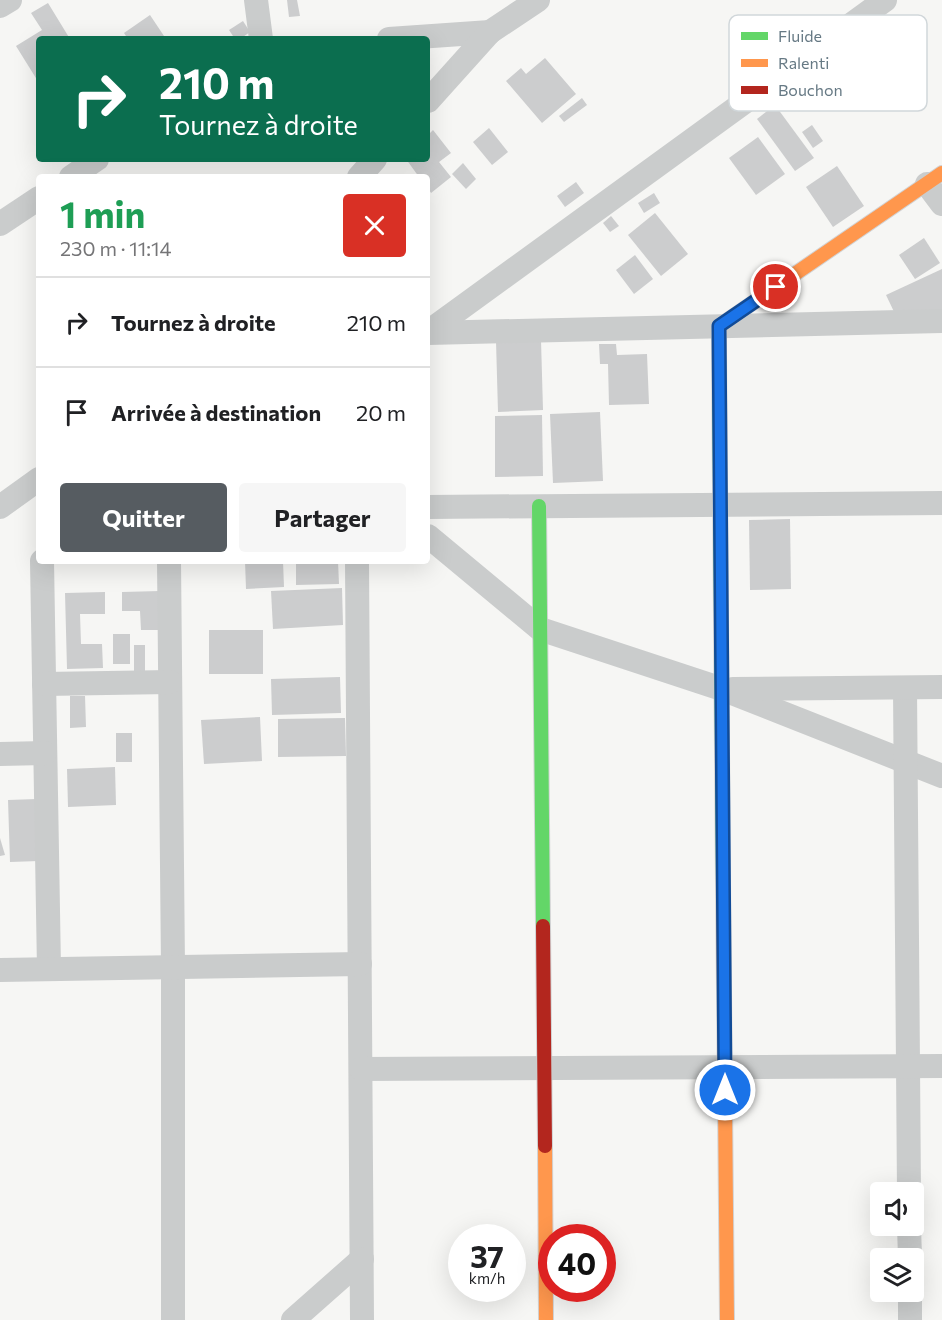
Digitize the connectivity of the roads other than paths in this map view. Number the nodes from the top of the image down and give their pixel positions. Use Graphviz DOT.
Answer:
graph roads {
  1 [pos="10,0"];
  2 [pos="256,0"];
  3 [pos="538,0"];
  4 [pos="885,0"];
  5 [pos="0,6"];
  6 [pos="864,15"];
  7 [pos="490,32"];
  8 [pos="261,36"];
  9 [pos="430,36"];
  10 [pos="430,99"];
  11 [pos="732,111"];
  12 [pos="93,162"];
  13 [pos="372,162"];
  14 [pos="75,174"];
  15 [pos="362,174"];
  16 [pos="935,179"];
  17 [pos="36,200"];
  18 [pos="942,204"];
  19 [pos="0,224"];
  20 [pos="942,321"];
  21 [pos="719,326"];
  22 [pos="430,331"];
  23 [pos="430,332"];
  24 [pos="36,480"];
  25 [pos="942,503"];
  26 [pos="720,505"];
  27 [pos="539,506"];
  28 [pos="0,507"];
  29 [pos="430,507"];
  30 [pos="430,538"];
  31 [pos="42,564"];
  32 [pos="169,564"];
  33 [pos="357,564"];
  34 [pos="540,629"];
  35 [pos="170,682"];
  36 [pos="44,684"];
  37 [pos="905,687"];
  38 [pos="942,687"];
  39 [pos="722,689"];
  40 [pos="45,753"];
  41 [pos="0,754"];
  42 [pos="906,761"];
  43 [pos="942,776"];
  44 [pos="360,964"];
  45 [pos="173,967"];
  46 [pos="49,969"];
  47 [pos="0,970"];
  48 [pos="908,1066"];
  49 [pos="942,1066"];
  50 [pos="725,1067"];
  51 [pos="544,1068"];
  52 [pos="361,1069"];
  53 [pos="909,1182"];
  54 [pos="362,1259"];
  55 [pos="910,1302"];
  56 [pos="173,1320"];
  57 [pos="293,1320"];
  58 [pos="362,1320"];
  59 [pos="546,1320"];
  60 [pos="727,1320"];
  61 [pos="910,1320"];
  1 -- 5 [label="street"];
  2 -- 8 [label="street"];
  3 -- 7 [label="street"];
  4 -- 6 [label="street"];
  7 -- 9 [label="street"];
  7 -- 10 [label="street"];
  11 -- 22 [label="street"];
  12 -- 14 [label="street"];
  13 -- 15 [label="street"];
  16 -- 18 [label="street"];
  16 -- 21 [label="street"];
  17 -- 19 [label="street"];
  20 -- 21 [label="street"];
  21 -- 23 [label="street"];
  21 -- 26 [label="street"];
  24 -- 28 [label="street"];
  25 -- 26 [label="street"];
  26 -- 27 [label="street"];
  26 -- 39 [label="street"];
  27 -- 29 [label="street"];
  27 -- 34 [label="street"];
  30 -- 34 [label="street"];
  31 -- 36 [label="street"];
  32 -- 35 [label="street"];
  33 -- 44 [label="street"];
  34 -- 39 [label="street"];
  34 -- 51 [label="street"];
  35 -- 36 [label="street"];
  35 -- 45 [label="street"];
  36 -- 40 [label="street"];
  37 -- 38 [label="street"];
  37 -- 39 [label="street"];
  37 -- 42 [label="street"];
  39 -- 42 [label="street"];
  39 -- 50 [label="street"];
  40 -- 41 [label="street"];
  40 -- 46 [label="street"];
  42 -- 43 [label="street"];
  42 -- 48 [label="street"];
  44 -- 45 [label="street"];
  44 -- 52 [label="street"];
  45 -- 46 [label="street"];
  45 -- 56 [label="street"];
  46 -- 47 [label="street"];
  48 -- 49 [label="street"];
  48 -- 50 [label="street"];
  48 -- 53 [label="street"];
  50 -- 51 [label="street"];
  50 -- 60 [label="street"];
  51 -- 52 [label="street"];
  51 -- 59 [label="street"];
  52 -- 54 [label="street"];
  54 -- 57 [label="street"];
  54 -- 58 [label="street"];
  55 -- 61 [label="street"];
}
